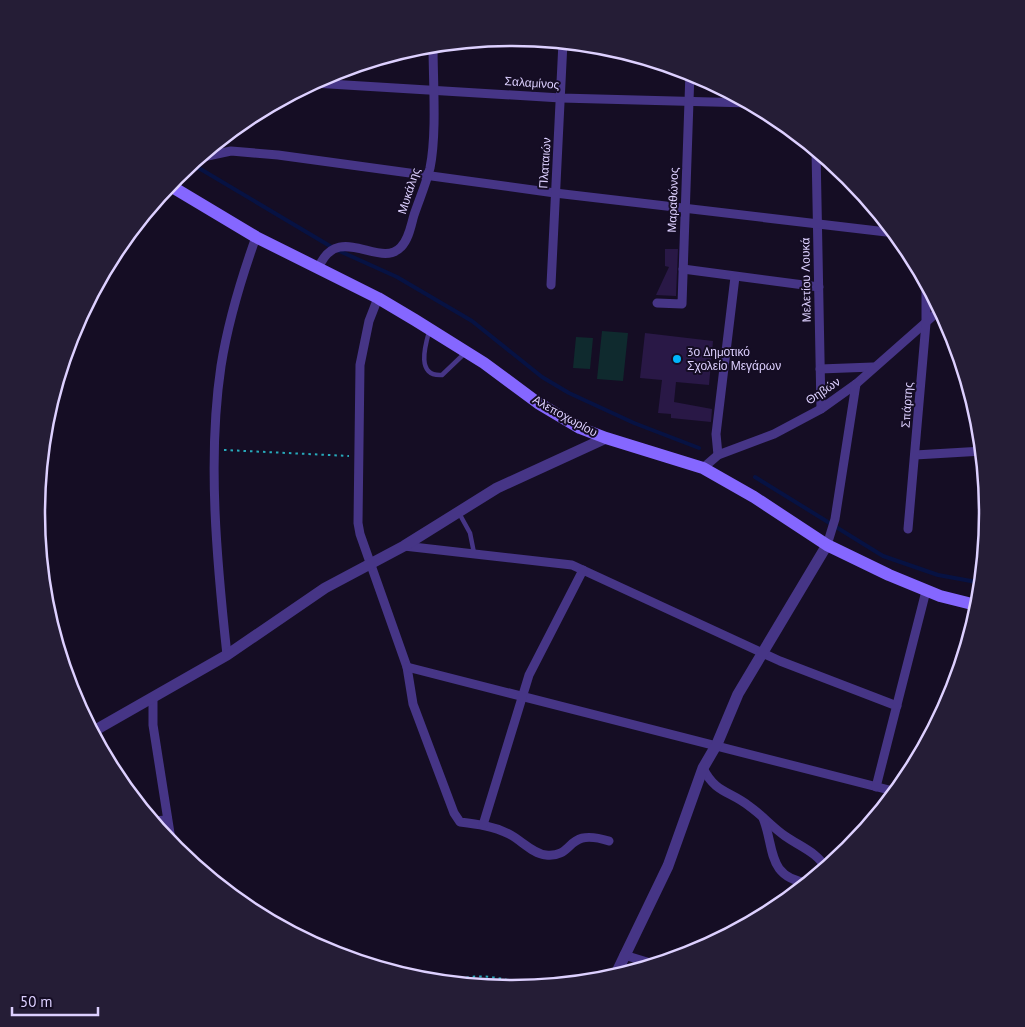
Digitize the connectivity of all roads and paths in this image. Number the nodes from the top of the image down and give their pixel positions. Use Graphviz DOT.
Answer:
graph roads {
  1 [pos="563,49"];
  2 [pos="433,53"];
  3 [pos="690,81"];
  4 [pos="330,84"];
  5 [pos="433,88"];
  6 [pos="561,98"];
  7 [pos="689,102"];
  8 [pos="735,103"];
  9 [pos="213,155"];
  10 [pos="816,158"];
  11 [pos="427,177"];
  12 [pos="177,189"];
  13 [pos="555,193"];
  14 [pos="685,209"];
  15 [pos="818,224"];
  16 [pos="885,232"];
  17 [pos="256,237"];
  18 [pos="318,269"];
  19 [pos="683,270"];
  20 [pos="735,277"];
  21 [pos="551,285"];
  22 [pos="819,287"];
  23 [pos="926,296"];
  24 [pos="378,298"];
  25 [pos="657,303"];
  26 [pos="935,314"];
  27 [pos="926,323"];
  28 [pos="430,329"];
  29 [pos="466,352"];
  30 [pos="873,367"];
  31 [pos="820,369"];
  32 [pos="856,384"];
  33 [pos="821,409"];
  34 [pos="606,438"];
  35 [pos="215,450"];
  36 [pos="976,451"];
  37 [pos="718,455"];
  38 [pos="915,455"];
  39 [pos="359,456"];
  40 [pos="703,468"];
  41 [pos="459,511"];
  42 [pos="908,529"];
  43 [pos="829,541"];
  44 [pos="404,546"];
  45 [pos="474,553"];
  46 [pos="370,564"];
  47 [pos="583,570"];
  48 [pos="926,591"];
  49 [pos="971,604"];
  50 [pos="764,652"];
  51 [pos="227,655"];
  52 [pos="407,667"];
  53 [pos="522,696"];
  54 [pos="153,697"];
  55 [pos="897,706"];
  56 [pos="98,729"];
  57 [pos="717,744"];
  58 [pos="703,768"];
  59 [pos="876,787"];
  60 [pos="889,790"];
  61 [pos="763,817"];
  62 [pos="160,820"];
  63 [pos="167,820"];
  64 [pos="483,825"];
  65 [pos="169,830"];
  66 [pos="610,841"];
  67 [pos="822,864"];
  68 [pos="801,881"];
  69 [pos="624,955"];
  70 [pos="645,961"];
  71 [pos="618,969"];
  72 [pos="464,978"];
  73 [pos="511,981"];
  1 -- 6 [label="street, Πλαταιών"];
  2 -- 5 [label="street, Μυκάλης"];
  3 -- 7 [label="street, Μαραθώνος"];
  4 -- 5 [label="street, Σαλαμίνος"];
  5 -- 6 [label="street, Σαλαμίνος"];
  5 -- 11 [label="street, Μυκάλης"];
  6 -- 7 [label="street, Σαλαμίνος"];
  6 -- 13 [label="street, Πλαταιών"];
  7 -- 8 [label="street, Σαλαμίνος"];
  7 -- 14 [label="street, Μαραθώνος"];
  9 -- 11 [label="street"];
  10 -- 15 [label="street, Μελετίου Λουκά"];
  11 -- 13 [label="street"];
  11 -- 18 [label="street, Μυκάλης"];
  12 -- 17 [label="main road, Αλεποχωρίου"];
  13 -- 14 [label="street"];
  13 -- 21 [label="street, Πλαταιών"];
  14 -- 15 [label="street"];
  14 -- 19 [label="street, Μαραθώνος"];
  15 -- 16 [label="street"];
  15 -- 22 [label="street, Μελετίου Λουκά"];
  17 -- 18 [label="main road, Αλεποχωρίου"];
  17 -- 35 [label="street"];
  18 -- 24 [label="main road, Αλεποχωρίου"];
  19 -- 20 [label="street"];
  19 -- 25 [label="street, Μαραθώνος"];
  20 -- 22 [label="street"];
  20 -- 37 [label="street"];
  22 -- 31 [label="street, Μελετίου Λουκά"];
  23 -- 27 [label="street, Σπάρτης"];
  24 -- 28 [label="main road, Αλεποχωρίου"];
  24 -- 39 [label="street"];
  26 -- 27 [label="street, Θηβών"];
  27 -- 30 [label="street, Θηβών"];
  27 -- 38 [label="street, Σπάρτης"];
  28 -- 29 [label="main road, Αλεποχωρίου"];
  28 -- 29 [label="lane"];
  29 -- 34 [label="main road, Αλεποχωρίου"];
  30 -- 31 [label="street"];
  30 -- 32 [label="street, Θηβών"];
  31 -- 33 [label="street, Μελετίου Λουκά"];
  32 -- 33 [label="street, Θηβών"];
  32 -- 43 [label="street"];
  33 -- 37 [label="street, Θηβών"];
  34 -- 40 [label="main road, Αλεποχωρίου"];
  34 -- 41 [label="street"];
  35 -- 39 [label="path"];
  35 -- 51 [label="street"];
  36 -- 38 [label="street"];
  37 -- 40 [label="street, Θηβών"];
  38 -- 42 [label="street, Σπάρτης"];
  39 -- 46 [label="street"];
  40 -- 43 [label="main road, Αλεποχωρίου"];
  41 -- 44 [label="street"];
  41 -- 45 [label="lane"];
  43 -- 48 [label="main road, Αλεποχωρίου"];
  43 -- 50 [label="street"];
  44 -- 45 [label="street"];
  44 -- 46 [label="street"];
  45 -- 47 [label="street"];
  46 -- 51 [label="street"];
  46 -- 52 [label="street"];
  47 -- 50 [label="street"];
  47 -- 53 [label="street"];
  48 -- 49 [label="main road, Αλεποχωρίου"];
  48 -- 55 [label="street"];
  50 -- 55 [label="street"];
  50 -- 57 [label="street"];
  51 -- 54 [label="street"];
  52 -- 53 [label="street"];
  52 -- 64 [label="street"];
  53 -- 57 [label="street"];
  53 -- 64 [label="street"];
  54 -- 56 [label="street"];
  54 -- 63 [label="street"];
  55 -- 59 [label="street"];
  57 -- 58 [label="street"];
  57 -- 59 [label="street"];
  58 -- 61 [label="street"];
  58 -- 69 [label="street"];
  59 -- 60 [label="street"];
  61 -- 67 [label="street"];
  61 -- 68 [label="street"];
  62 -- 63 [label="street"];
  63 -- 65 [label="street"];
  64 -- 66 [label="street"];
  69 -- 70 [label="street"];
  69 -- 71 [label="street"];
  72 -- 73 [label="path"];
}
